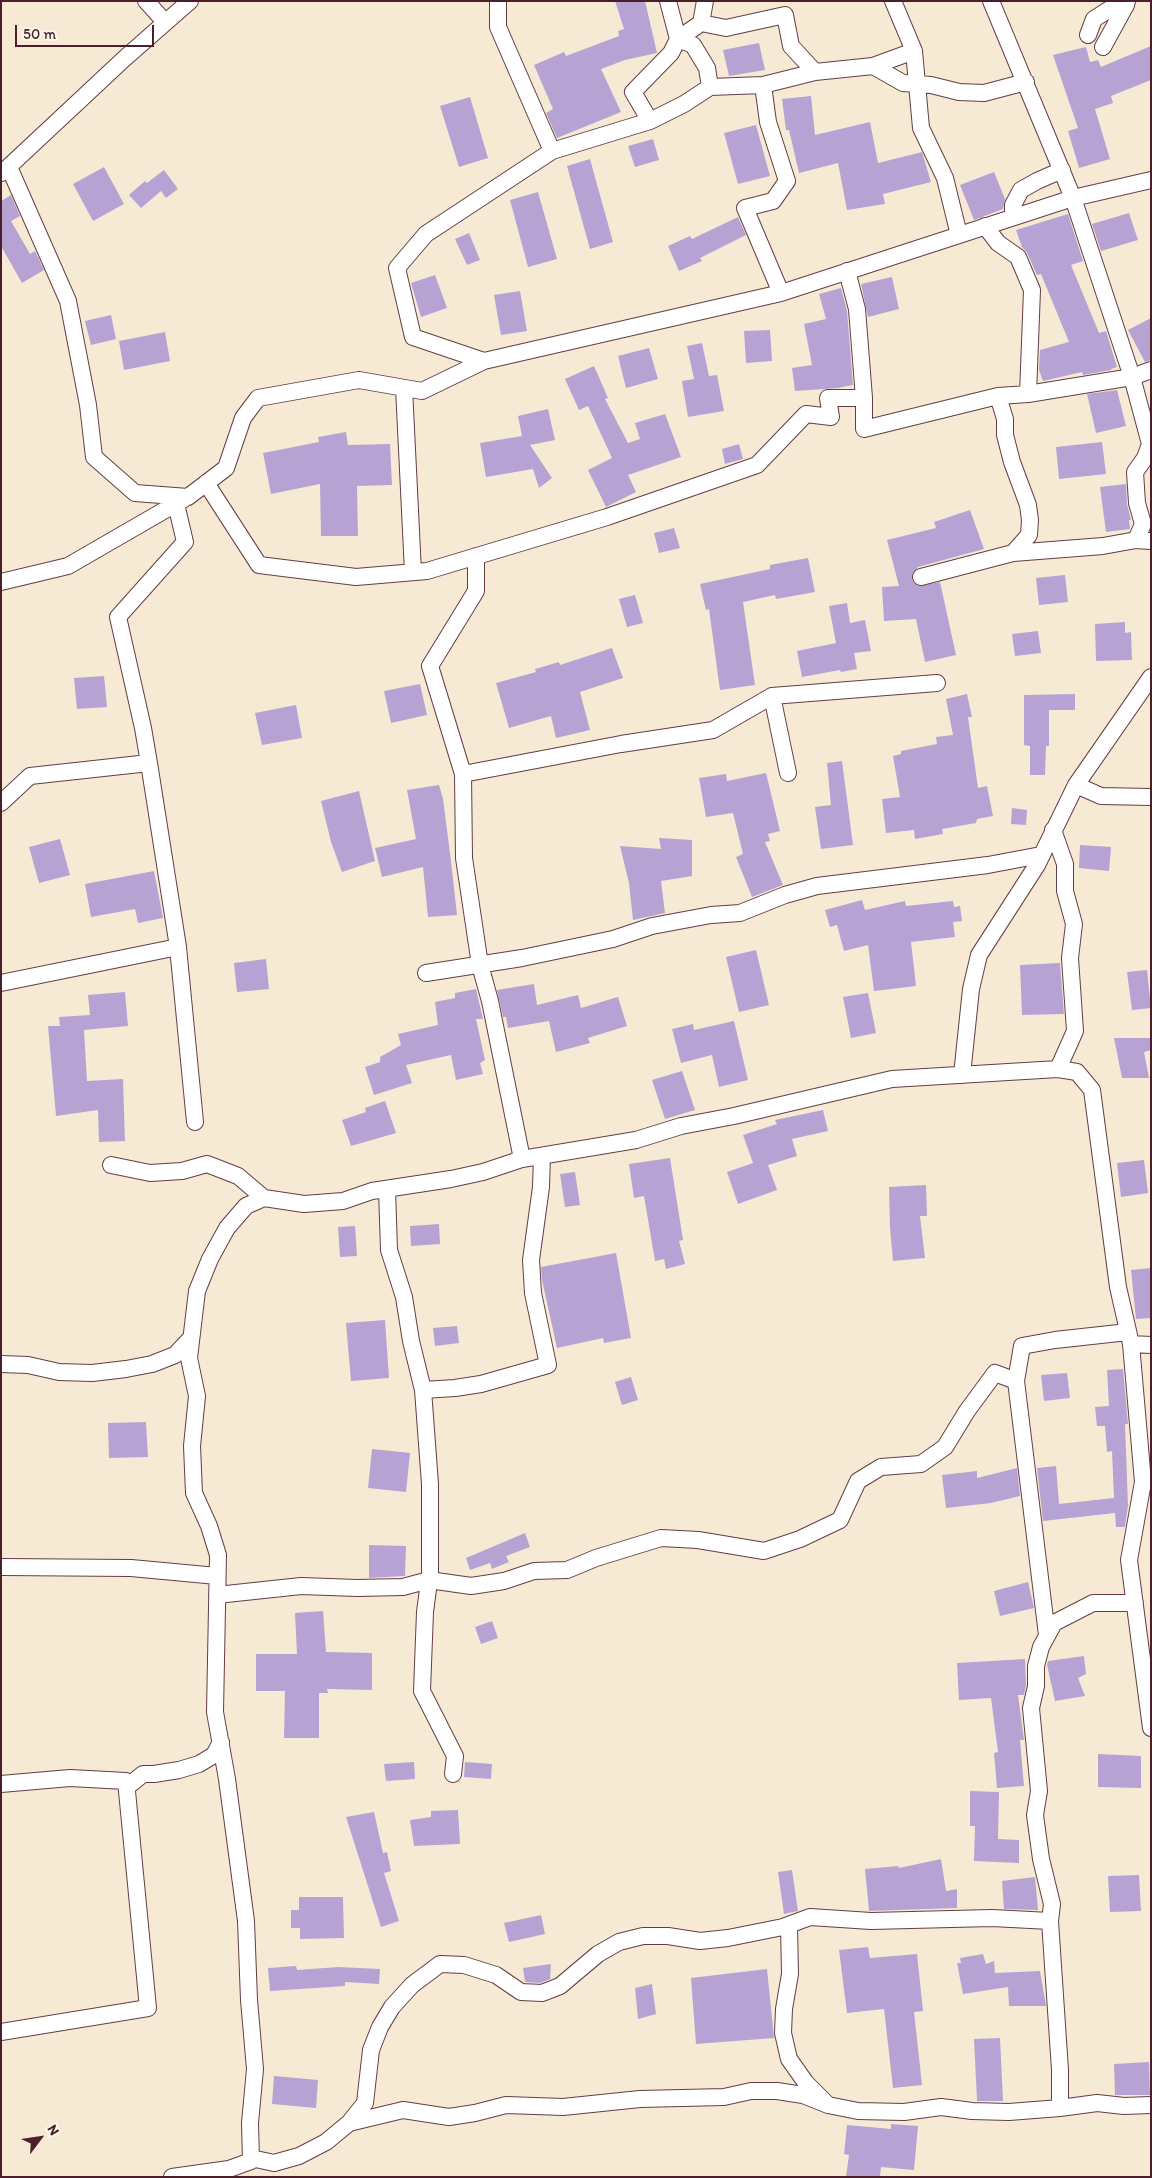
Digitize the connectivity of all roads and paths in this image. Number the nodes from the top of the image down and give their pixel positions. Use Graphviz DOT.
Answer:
graph roads {
  1 [pos="146,1"];
  2 [pos="190,1"];
  3 [pos="498,1"];
  4 [pos="668,1"];
  5 [pos="705,1"];
  6 [pos="893,1"];
  7 [pos="991,1"];
  8 [pos="1127,3"];
  9 [pos="165,22"];
  10 [pos="701,23"];
  11 [pos="1088,34"];
  12 [pos="678,39"];
  13 [pos="1103,47"];
  14 [pos="914,51"];
  15 [pos="873,66"];
  16 [pos="815,72"];
  17 [pos="1026,82"];
  18 [pos="917,83"];
  19 [pos="763,85"];
  20 [pos="710,87"];
  21 [pos="650,121"];
  22 [pos="552,151"];
  23 [pos="5,170"];
  24 [pos="1062,170"];
  25 [pos="1151,180"];
  26 [pos="1073,198"];
  27 [pos="1013,218"];
  28 [pos="985,226"];
  29 [pos="959,235"];
  30 [pos="847,271"];
  31 [pos="781,293"];
  32 [pos="484,361"];
  33 [pos="1151,370"];
  34 [pos="1132,377"];
  35 [pos="404,388"];
  36 [pos="1028,394"];
  37 [pos="998,396"];
  38 [pos="864,398"];
  39 [pos="206,483"];
  40 [pos="182,501"];
  41 [pos="1143,540"];
  42 [pos="1013,553"];
  43 [pos="476,556"];
  44 [pos="413,572"];
  45 [pos="921,576"];
  46 [pos="1,582"];
  47 [pos="1151,677"];
  48 [pos="937,683"];
  49 [pos="772,696"];
  50 [pos="149,763"];
  51 [pos="788,773"];
  52 [pos="463,774"];
  53 [pos="1076,785"];
  54 [pos="1151,796"];
  55 [pos="1,803"];
  56 [pos="1053,830"];
  57 [pos="1041,856"];
  58 [pos="178,947"];
  59 [pos="480,965"];
  60 [pos="426,973"];
  61 [pos="1,983"];
  62 [pos="1058,1069"];
  63 [pos="962,1075"];
  64 [pos="195,1122"];
  65 [pos="542,1156"];
  66 [pos="522,1159"];
  67 [pos="111,1165"];
  68 [pos="387,1189"];
  69 [pos="264,1198"];
  70 [pos="191,1338"];
  71 [pos="1129,1338"];
  72 [pos="1151,1345"];
  73 [pos="1,1364"];
  74 [pos="1016,1381"];
  75 [pos="423,1390"];
  76 [pos="1,1567"];
  77 [pos="217,1576"];
  78 [pos="429,1580"];
  79 [pos="217,1595"];
  80 [pos="1134,1603"];
  81 [pos="1047,1635"];
  82 [pos="1151,1728"];
  83 [pos="221,1742"];
  84 [pos="453,1774"];
  85 [pos="1,1784"];
  86 [pos="127,1787"];
  87 [pos="1050,1921"];
  88 [pos="789,1925"];
  89 [pos="1,2032"];
  90 [pos="828,2105"];
  91 [pos="1151,2105"];
  92 [pos="1060,2108"];
  93 [pos="349,2123"];
  94 [pos="251,2158"];
  95 [pos="172,2177"];
  1 -- 9 [label="street"];
  2 -- 9 [label="street"];
  3 -- 22 [label="street"];
  4 -- 12 [label="street"];
  5 -- 10 [label="street"];
  6 -- 14 [label="street"];
  7 -- 17 [label="street"];
  8 -- 11 [label="street"];
  8 -- 13 [label="street"];
  9 -- 23 [label="street"];
  10 -- 12 [label="street"];
  10 -- 16 [label="street"];
  12 -- 20 [label="street"];
  12 -- 21 [label="street"];
  14 -- 15 [label="street"];
  14 -- 18 [label="street"];
  15 -- 16 [label="street"];
  15 -- 18 [label="street"];
  16 -- 19 [label="street"];
  17 -- 18 [label="street"];
  17 -- 24 [label="street"];
  18 -- 29 [label="street"];
  19 -- 20 [label="street"];
  19 -- 31 [label="street"];
  20 -- 21 [label="street"];
  21 -- 22 [label="street"];
  22 -- 32 [label="street"];
  23 -- 40 [label="street"];
  24 -- 26 [label="street"];
  24 -- 27 [label="street"];
  25 -- 26 [label="street"];
  26 -- 27 [label="street"];
  26 -- 34 [label="street"];
  27 -- 28 [label="street"];
  28 -- 29 [label="street"];
  28 -- 36 [label="street"];
  29 -- 30 [label="street"];
  30 -- 31 [label="street"];
  30 -- 38 [label="street"];
  31 -- 32 [label="street"];
  32 -- 35 [label="street"];
  33 -- 34 [label="street"];
  34 -- 36 [label="street"];
  34 -- 41 [label="street"];
  35 -- 39 [label="street"];
  35 -- 44 [label="street"];
  36 -- 37 [label="street"];
  37 -- 38 [label="street"];
  37 -- 42 [label="street"];
  38 -- 43 [label="street"];
  39 -- 40 [label="street"];
  39 -- 44 [label="street"];
  40 -- 46 [label="street"];
  40 -- 50 [label="street"];
  41 -- 42 [label="street"];
  42 -- 45 [label="street"];
  43 -- 44 [label="street"];
  43 -- 52 [label="street"];
  47 -- 53 [label="street"];
  48 -- 49 [label="street"];
  49 -- 51 [label="street"];
  49 -- 52 [label="street"];
  50 -- 55 [label="street"];
  50 -- 58 [label="street"];
  52 -- 59 [label="street"];
  53 -- 54 [label="street"];
  53 -- 56 [label="street"];
  56 -- 57 [label="street"];
  56 -- 62 [label="street"];
  57 -- 59 [label="street"];
  57 -- 63 [label="street"];
  58 -- 61 [label="street"];
  58 -- 64 [label="street"];
  59 -- 60 [label="street"];
  59 -- 66 [label="street"];
  62 -- 63 [label="street"];
  62 -- 71 [label="street"];
  63 -- 65 [label="street"];
  65 -- 66 [label="street"];
  65 -- 75 [label="street"];
  66 -- 68 [label="street"];
  67 -- 69 [label="street"];
  68 -- 69 [label="street"];
  68 -- 75 [label="street"];
  69 -- 70 [label="street"];
  70 -- 73 [label="street"];
  70 -- 77 [label="street"];
  71 -- 72 [label="street"];
  71 -- 74 [label="street"];
  71 -- 80 [label="street"];
  74 -- 78 [label="street"];
  74 -- 81 [label="street"];
  75 -- 78 [label="street"];
  76 -- 77 [label="street"];
  77 -- 79 [label="street"];
  78 -- 79 [label="street"];
  78 -- 84 [label="street"];
  79 -- 83 [label="street"];
  80 -- 81 [label="street"];
  80 -- 82 [label="street"];
  81 -- 87 [label="street"];
  83 -- 86 [label="street"];
  83 -- 94 [label="street"];
  85 -- 86 [label="street"];
  86 -- 89 [label="street"];
  87 -- 88 [label="street"];
  87 -- 92 [label="street"];
  88 -- 90 [label="street"];
  88 -- 93 [label="street"];
  90 -- 92 [label="street"];
  90 -- 93 [label="street"];
  91 -- 92 [label="street"];
  93 -- 94 [label="street"];
  94 -- 95 [label="street"];
}
